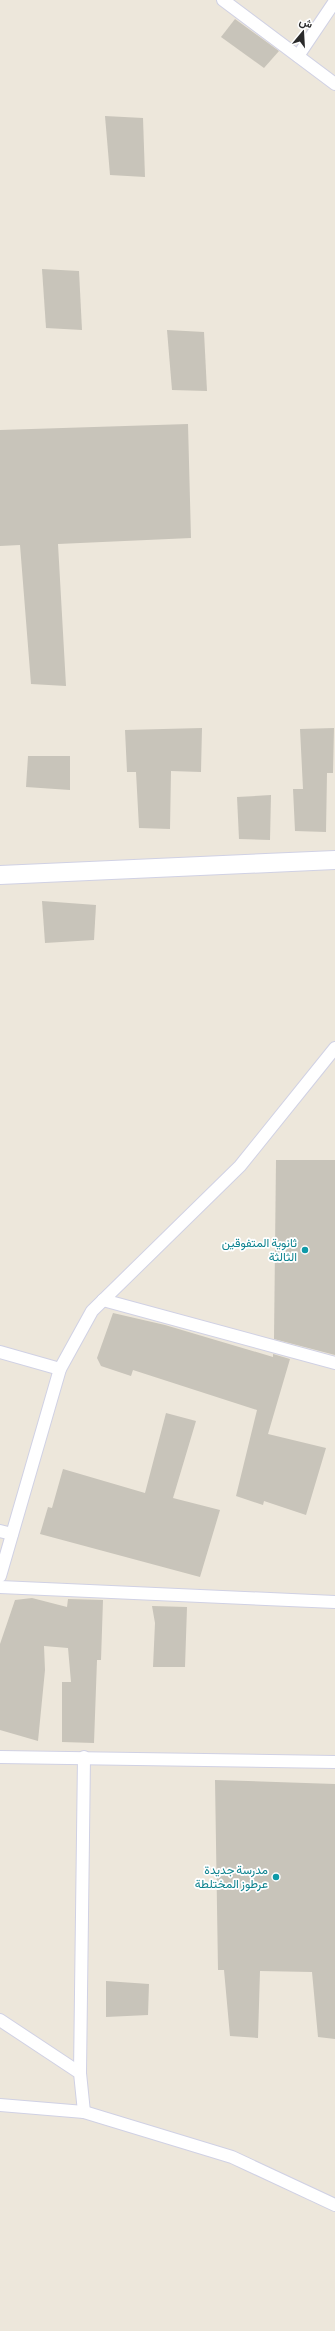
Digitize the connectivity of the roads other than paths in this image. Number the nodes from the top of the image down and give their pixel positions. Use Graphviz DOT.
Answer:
graph roads {
  1 [pos="223,0"];
  2 [pos="335,6"];
  3 [pos="298,56"];
  4 [pos="335,84"];
  5 [pos="335,860"];
  6 [pos="0,875"];
  7 [pos="335,1048"];
  8 [pos="103,1300"];
  9 [pos="0,1352"];
  10 [pos="335,1363"];
  11 [pos="60,1369"];
  12 [pos="0,1531"];
  13 [pos="12,1534"];
  14 [pos="0,1576"];
  15 [pos="0,1588"];
  16 [pos="335,1602"];
  17 [pos="0,1757"];
  18 [pos="84,1757"];
  19 [pos="335,1762"];
  20 [pos="0,2020"];
  21 [pos="80,2073"];
  22 [pos="0,2105"];
  23 [pos="84,2112"];
  24 [pos="335,2206"];
  1 -- 3 [label="street"];
  2 -- 3 [label="street"];
  3 -- 4 [label="street"];
  5 -- 6 [label="street"];
  7 -- 8 [label="street"];
  8 -- 10 [label="street"];
  8 -- 11 [label="street"];
  9 -- 11 [label="street"];
  11 -- 13 [label="street"];
  12 -- 13 [label="street"];
  13 -- 14 [label="street"];
  15 -- 16 [label="street"];
  17 -- 18 [label="street"];
  18 -- 19 [label="street"];
  18 -- 21 [label="street"];
  20 -- 21 [label="street"];
  21 -- 23 [label="street"];
  22 -- 23 [label="street"];
  23 -- 24 [label="street"];
}
